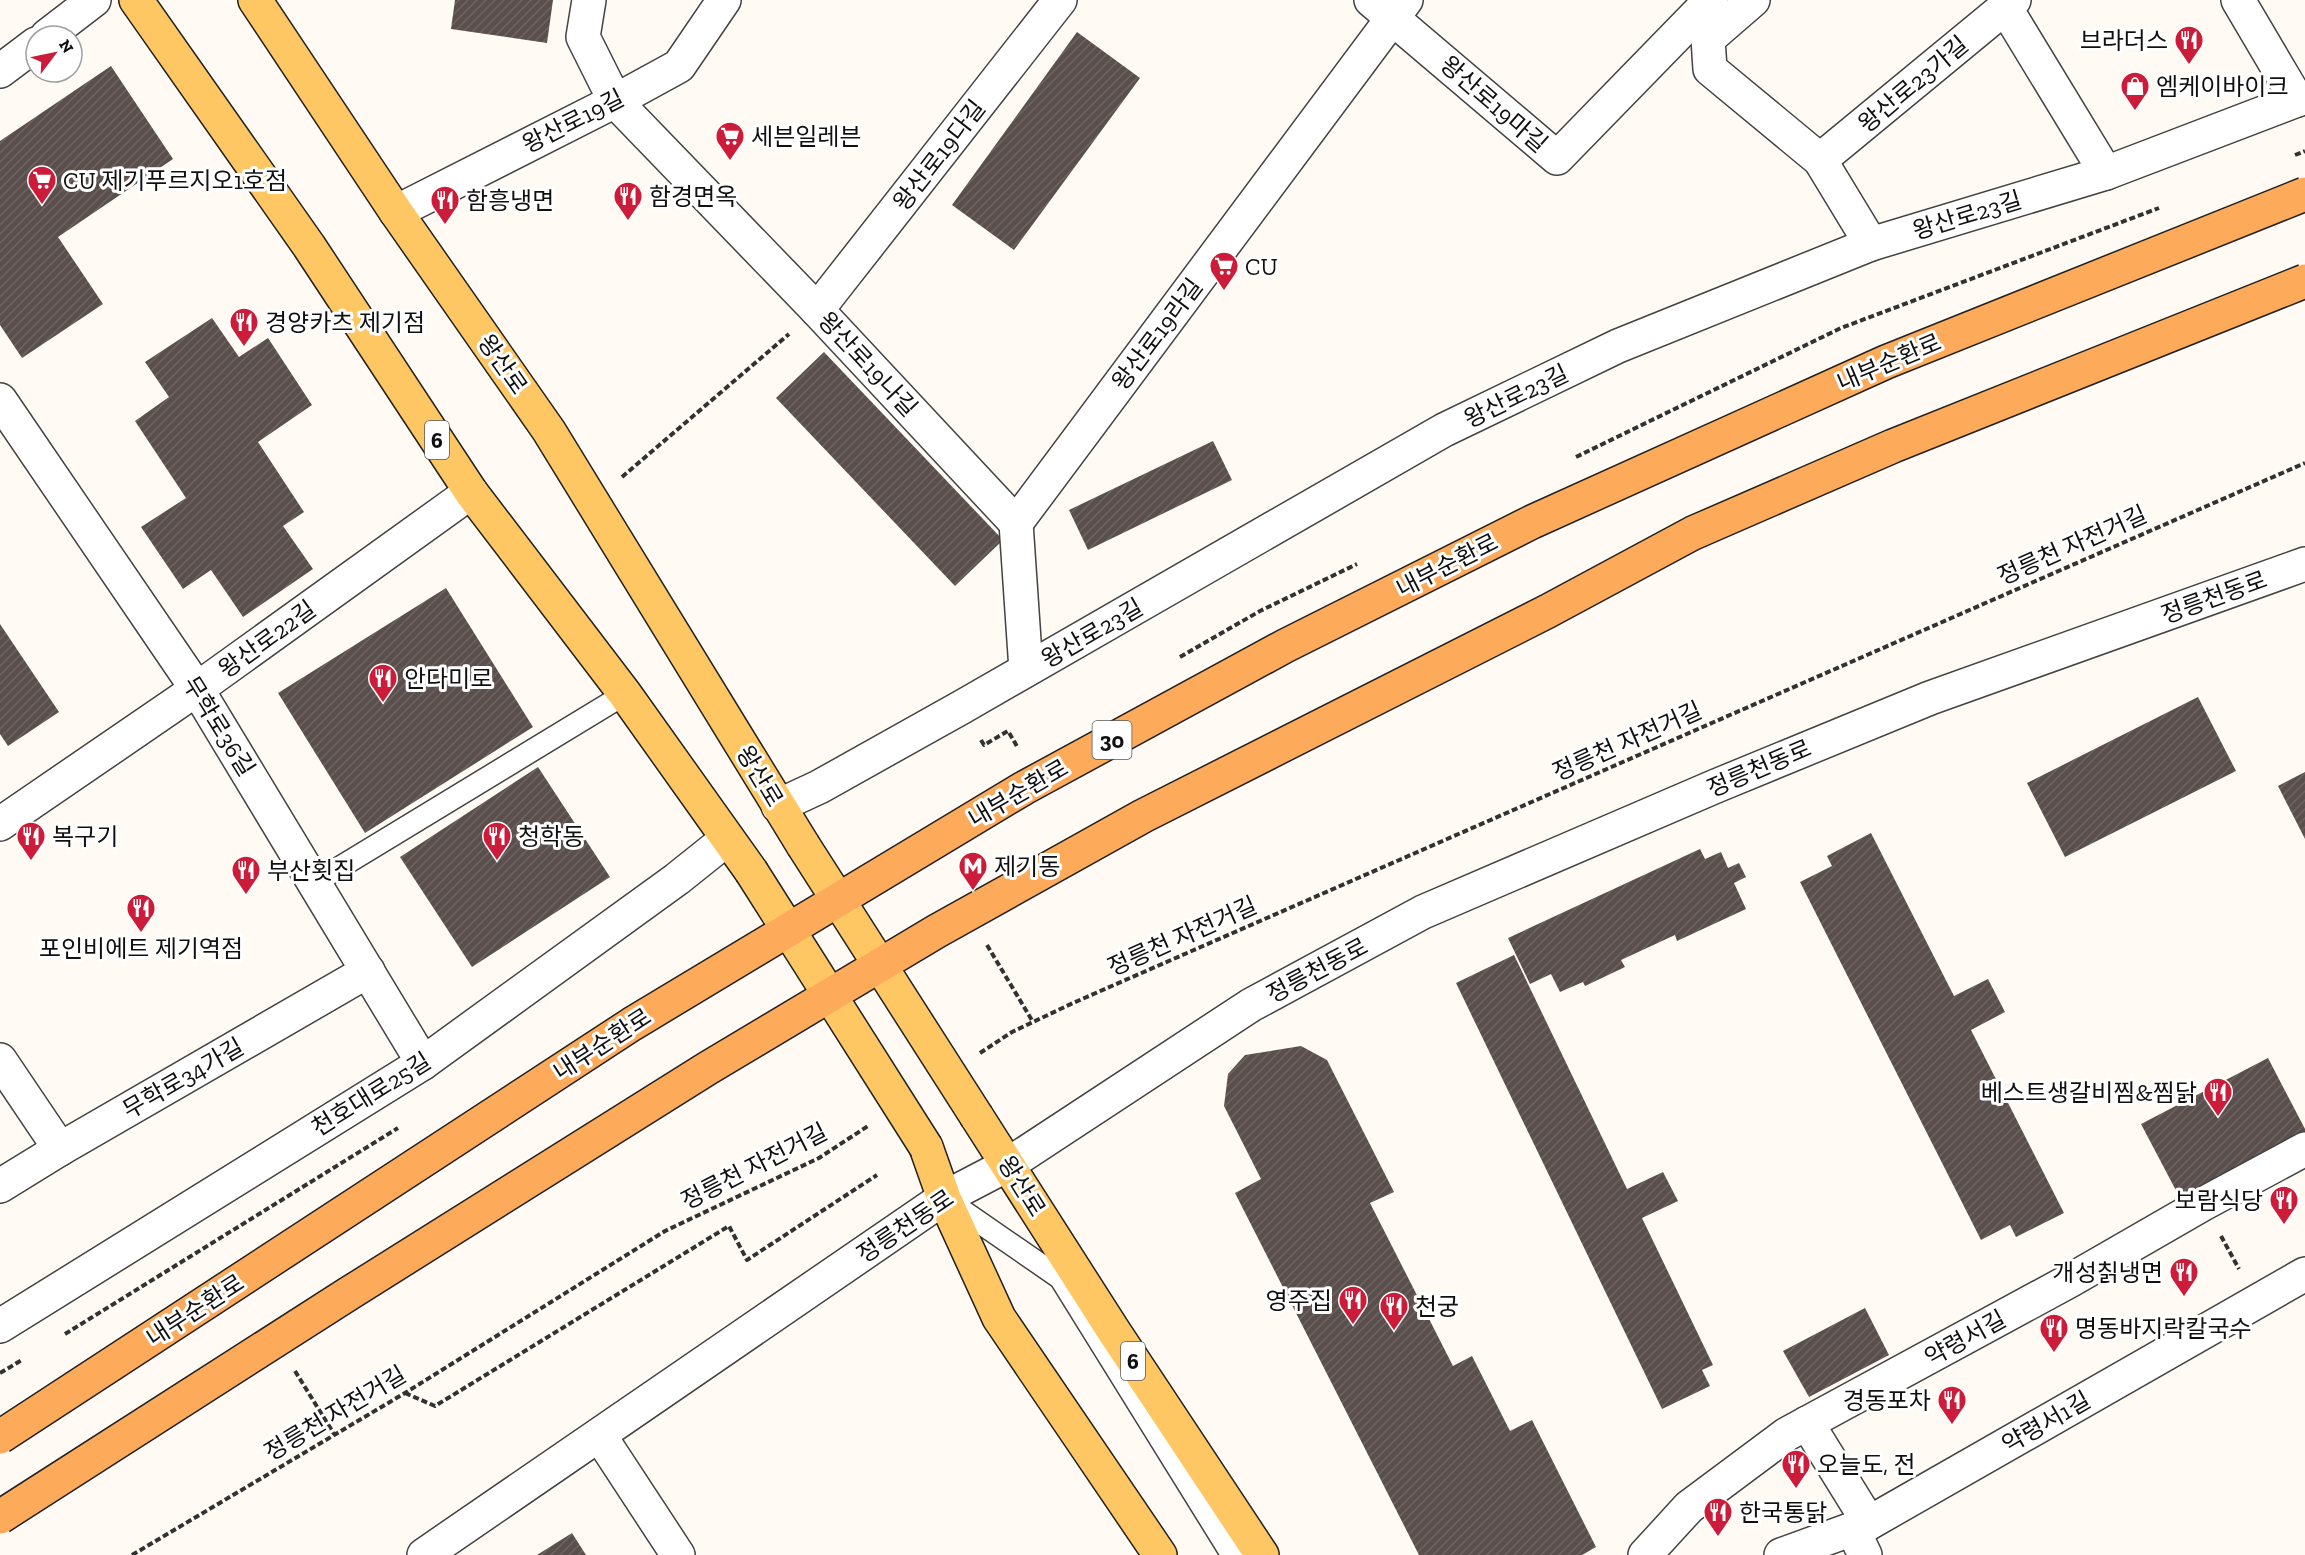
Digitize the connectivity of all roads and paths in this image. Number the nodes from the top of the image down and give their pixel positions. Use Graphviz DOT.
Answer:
graph roads {
  1 [pos="94,0"];
  2 [pos="136,0"];
  3 [pos="255,0"];
  4 [pos="589,0"];
  5 [pos="724,0"];
  6 [pos="1060,0"];
  7 [pos="1711,0"];
  8 [pos="1753,0"];
  9 [pos="2238,0"];
  10 [pos="2009,4"];
  11 [pos="1390,6"];
  12 [pos="62,24"];
  13 [pos="24,53"];
  14 [pos="0,71"];
  15 [pos="2301,98"];
  16 [pos="615,101"];
  17 [pos="1820,160"];
  18 [pos="2106,173"];
  19 [pos="2305,194"];
  20 [pos="396,212"];
  21 [pos="1871,244"];
  22 [pos="2305,281"];
  23 [pos="817,310"];
  24 [pos="0,400"];
  25 [pos="2305,463"];
  26 [pos="616,482"];
  27 [pos="471,492"];
  28 [pos="1016,524"];
  29 [pos="2305,564"];
  30 [pos="1026,670"];
  31 [pos="197,689"];
  32 [pos="625,694"];
  33 [pos="778,806"];
  34 [pos="4,814"];
  35 [pos="726,839"];
  36 [pos="315,883"];
  37 [pos="368,971"];
  38 [pos="974,1057"];
  39 [pos="0,1060"];
  40 [pos="423,1063"];
  41 [pos="877,1120"];
  42 [pos="406,1123"];
  43 [pos="60,1149"];
  44 [pos="2305,1149"];
  45 [pos="1009,1164"];
  46 [pos="877,1175"];
  47 [pos="0,1186"];
  48 [pos="944,1198"];
  49 [pos="2203,1204"];
  50 [pos="2305,1274"];
  51 [pos="2258,1301"];
  52 [pos="0,1326"];
  53 [pos="59,1338"];
  54 [pos="29,1356"];
  55 [pos="0,1373"];
  56 [pos="405,1393"];
  57 [pos="1807,1424"];
  58 [pos="600,1436"];
  59 [pos="0,1437"];
  60 [pos="0,1517"];
  61 [pos="1862,1536"];
  62 [pos="132,1555"];
  63 [pos="424,1555"];
  64 [pos="678,1555"];
  65 [pos="1160,1555"];
  66 [pos="1232,1555"];
  67 [pos="1262,1555"];
  68 [pos="1645,1555"];
  69 [pos="1781,1555"];
  1 -- 12 [label="street"];
  2 -- 27 [label="main road, 6"];
  3 -- 20 [label="main road, 왕산로 / 6"];
  4 -- 16 [label="street, 왕산로19나길"];
  5 -- 16 [label="street, 왕산로19길"];
  6 -- 23 [label="street, 왕산로19다길"];
  7 -- 11 [label="street, 왕산로19마길"];
  8 -- 17 [label="street"];
  9 -- 15 [label="street"];
  10 -- 17 [label="street, 왕산로23가길"];
  10 -- 18 [label="street, 왕산로23가길"];
  11 -- 28 [label="street, 왕산로19라길"];
  13 -- 14 [label="street"];
  15 -- 18 [label="street, 왕산로23길"];
  16 -- 20 [label="street, 왕산로19길"];
  16 -- 23 [label="street, 왕산로19나길"];
  17 -- 21 [label="street"];
  18 -- 21 [label="street, 왕산로23길"];
  19 -- 59 [label="highway, 내부순환로 / 30, bridge"];
  20 -- 33 [label="main road, 왕산로 / 6"];
  21 -- 30 [label="street, 왕산로23길"];
  22 -- 60 [label="highway, bridge"];
  23 -- 26 [label="path"];
  23 -- 28 [label="street, 왕산로19나길"];
  24 -- 31 [label="street, 무학로36길"];
  25 -- 38 [label="path, 정릉천 자전거길"];
  27 -- 31 [label="street, 왕산로22길"];
  27 -- 32 [label="main road, 6"];
  28 -- 30 [label="street"];
  29 -- 45 [label="street, 정릉천동로"];
  30 -- 33 [label="street, 왕산로23길"];
  31 -- 34 [label="street, 왕산로22길"];
  31 -- 36 [label="street, 무학로36길"];
  32 -- 35 [label="main road, 6"];
  32 -- 36 [label="lane"];
  33 -- 45 [label="main road, 왕산로 / 6, bridge"];
  35 -- 40 [label="street, 천호대로25길"];
  35 -- 48 [label="main road, 6, bridge"];
  36 -- 37 [label="street, 무학로36길"];
  37 -- 40 [label="street, 무학로36길"];
  37 -- 43 [label="street, 무학로34가길"];
  39 -- 43 [label="street"];
  40 -- 52 [label="street, 천호대로25길"];
  41 -- 56 [label="path, 정릉천 자전거길"];
  42 -- 53 [label="path"];
  43 -- 47 [label="street, 무학로34가길"];
  44 -- 49 [label="street, 약령서길"];
  45 -- 48 [label="street, 정릉천동로"];
  45 -- 67 [label="main road, 왕산로 / 6"];
  46 -- 56 [label="path"];
  48 -- 58 [label="street, 정릉천동로"];
  48 -- 65 [label="main road, 6"];
  48 -- 66 [label="lane, 왕산로"];
  49 -- 51 [label="path"];
  49 -- 57 [label="street, 약령서길"];
  50 -- 51 [label="street, 약령서1길"];
  51 -- 61 [label="street, 약령서1길"];
  54 -- 55 [label="path"];
  56 -- 62 [label="path, 정릉천 자전거길"];
  57 -- 61 [label="street"];
  57 -- 68 [label="street, 약령서길"];
  58 -- 63 [label="street, 정릉천동로"];
  58 -- 64 [label="street"];
  61 -- 69 [label="street, 약령서1길"];
}
